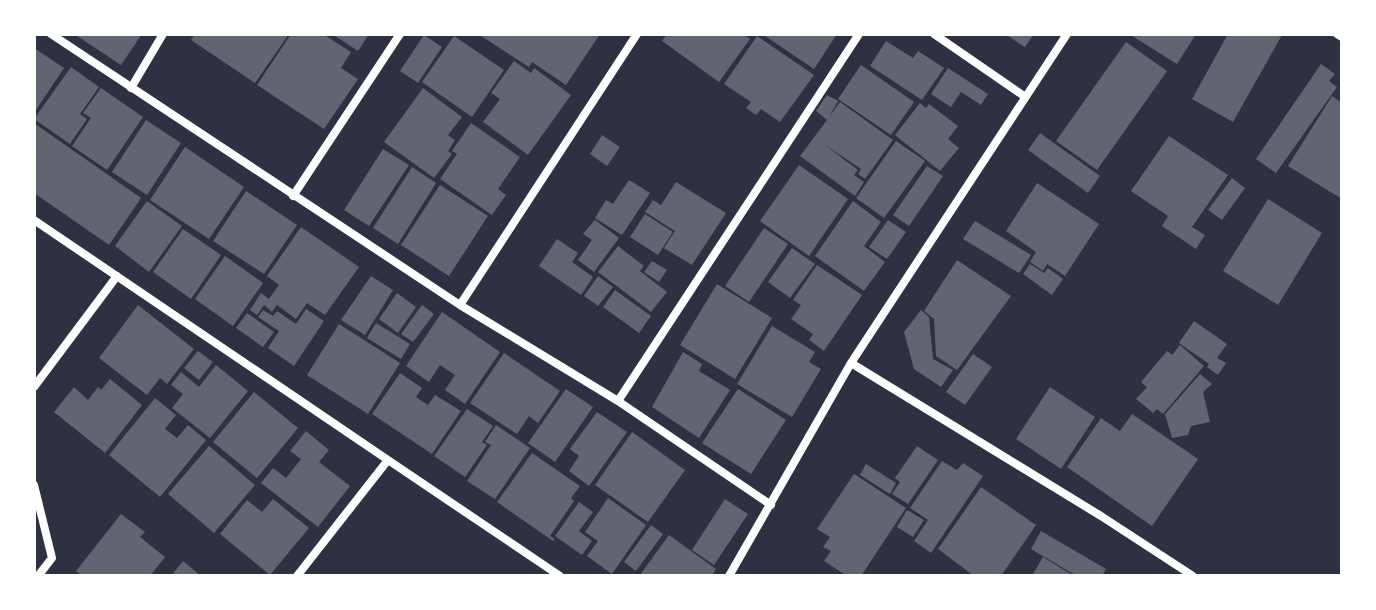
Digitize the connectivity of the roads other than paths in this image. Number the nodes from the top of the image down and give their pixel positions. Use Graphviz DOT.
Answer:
graph roads {
  1 [pos="51,34"];
  2 [pos="163,34"];
  3 [pos="400,34"];
  4 [pos="637,34"];
  5 [pos="859,34"];
  6 [pos="934,34"];
  7 [pos="1067,34"];
  8 [pos="131,88"];
  9 [pos="1024,96"];
  10 [pos="293,196"];
  11 [pos="34,220"];
  12 [pos="117,276"];
  13 [pos="460,305"];
  14 [pos="851,363"];
  15 [pos="34,387"];
  16 [pos="618,401"];
  17 [pos="388,460"];
  18 [pos="34,485"];
  19 [pos="771,505"];
  20 [pos="38,576"];
  21 [pos="297,576"];
  22 [pos="560,576"];
  23 [pos="729,576"];
  24 [pos="1193,576"];
  1 -- 8 [label="street"];
  2 -- 8 [label="street"];
  3 -- 10 [label="street"];
  4 -- 13 [label="street"];
  5 -- 16 [label="street"];
  6 -- 9 [label="street"];
  7 -- 9 [label="street"];
  8 -- 10 [label="street"];
  9 -- 14 [label="street"];
  10 -- 13 [label="street"];
  11 -- 12 [label="street"];
  12 -- 15 [label="street"];
  12 -- 17 [label="street"];
  13 -- 16 [label="street"];
  14 -- 19 [label="street"];
  14 -- 24 [label="street"];
  16 -- 19 [label="street"];
  17 -- 21 [label="street"];
  17 -- 22 [label="street"];
  18 -- 20 [label="street"];
  19 -- 23 [label="street"];
}
